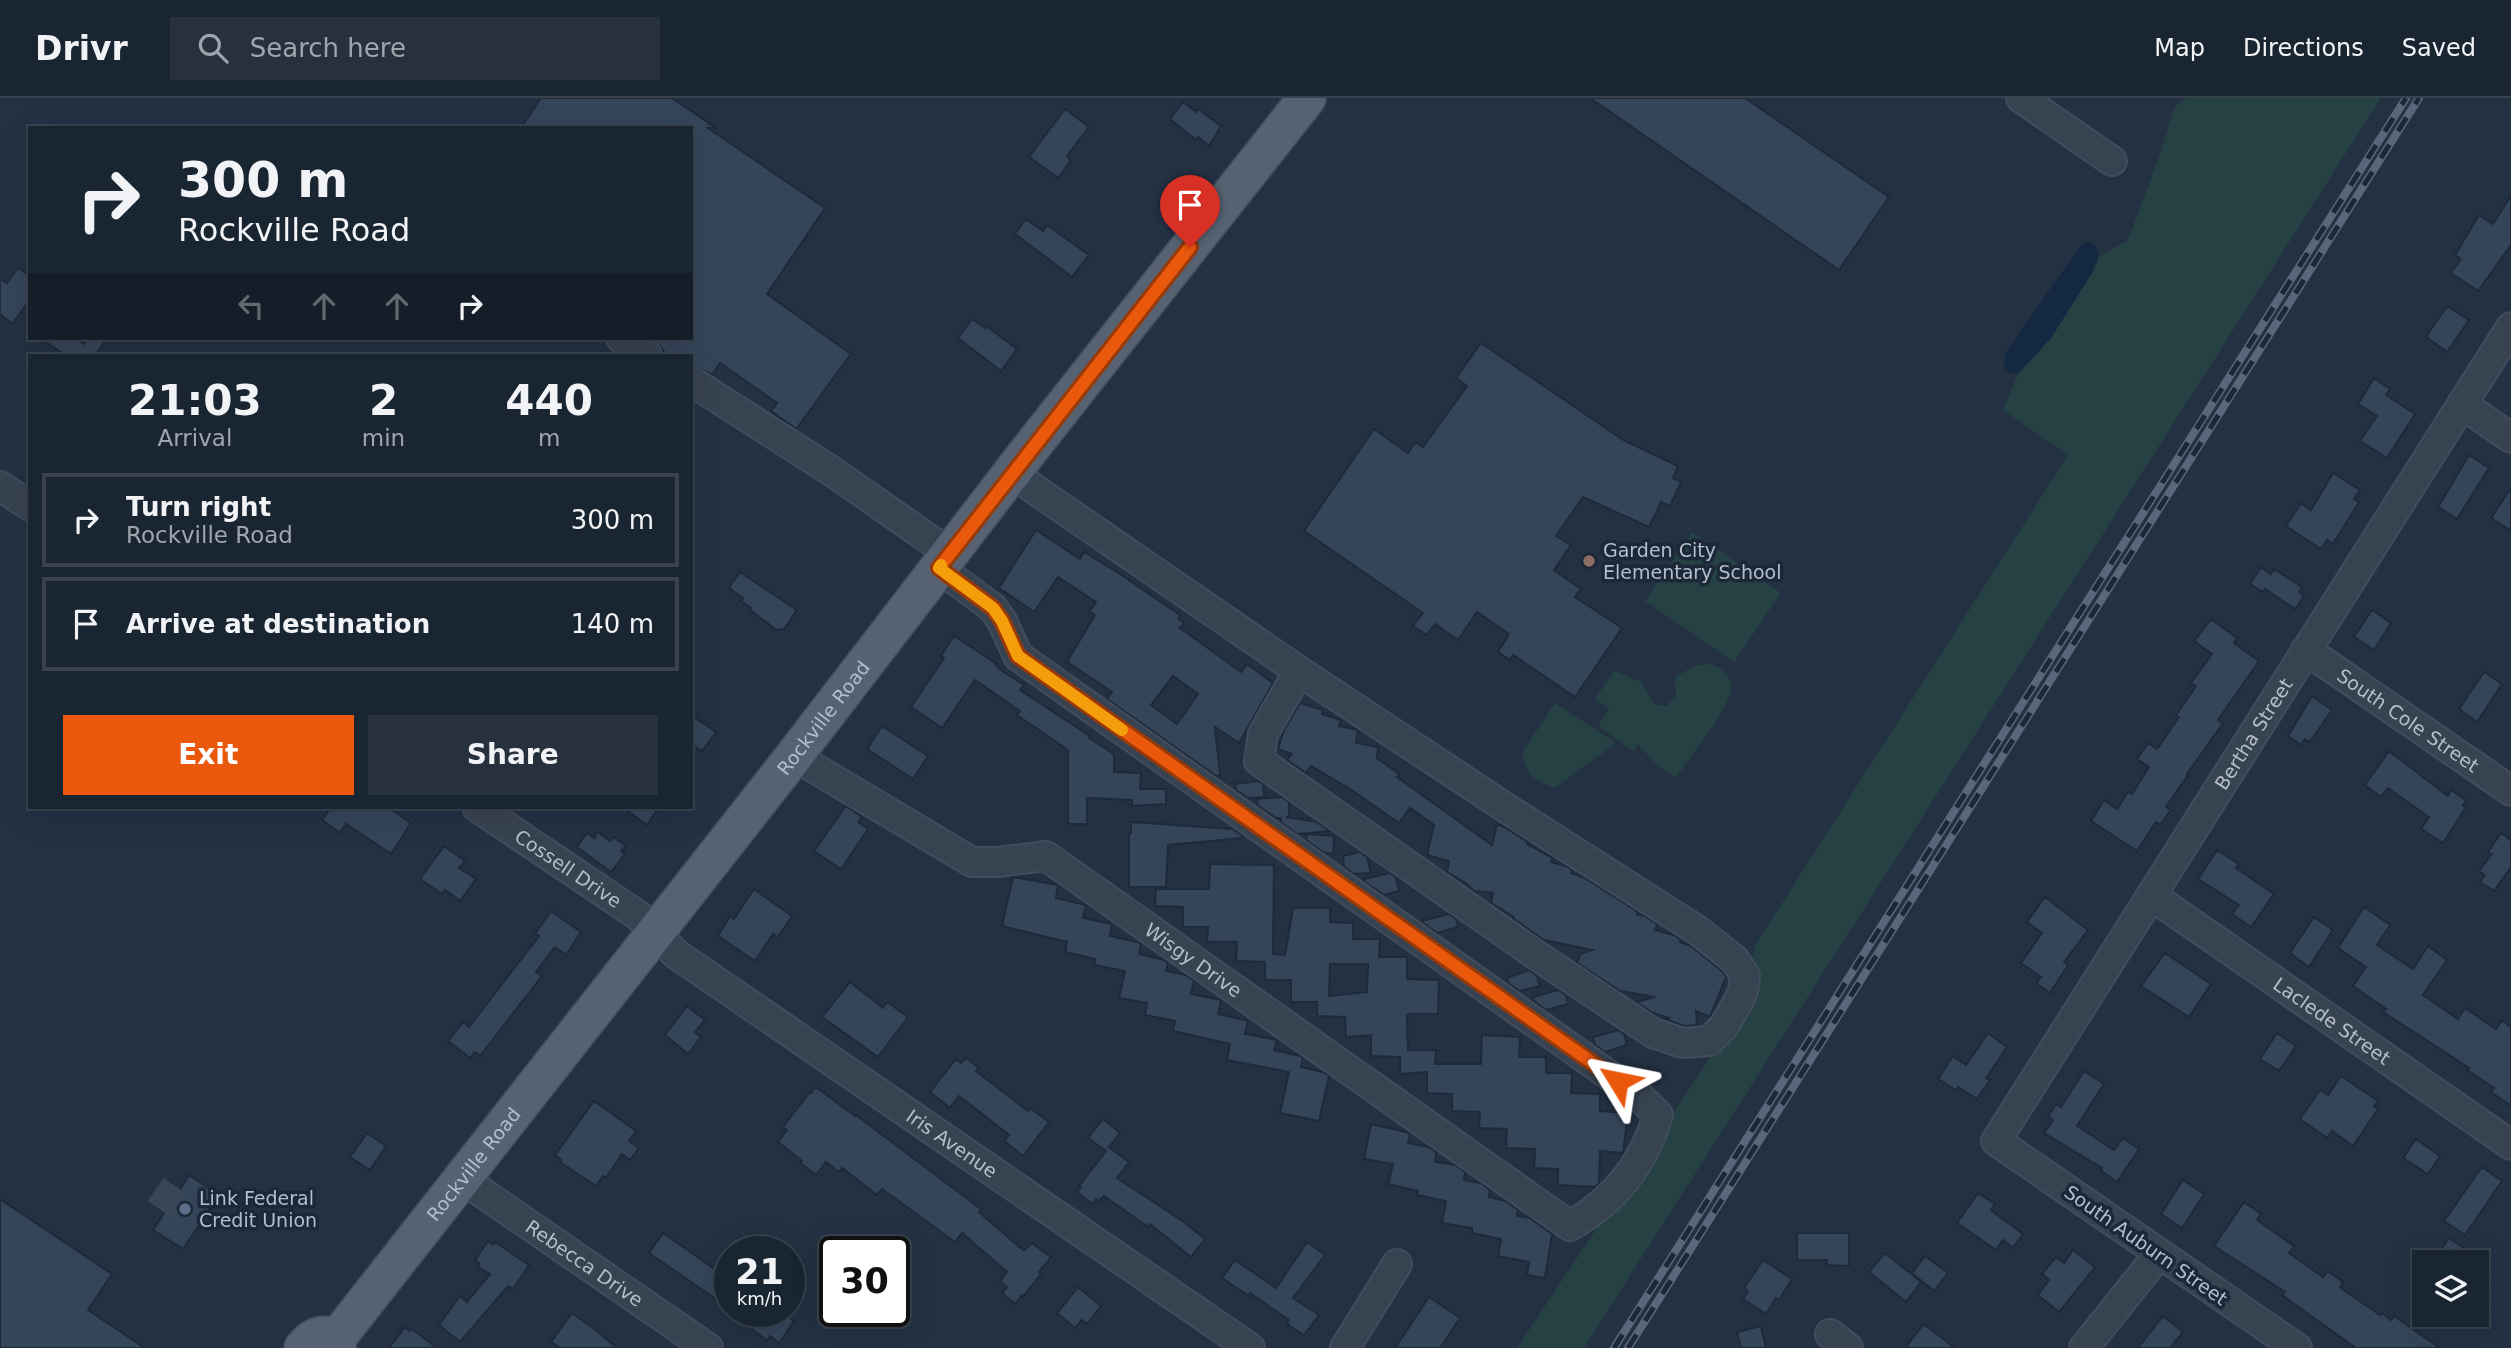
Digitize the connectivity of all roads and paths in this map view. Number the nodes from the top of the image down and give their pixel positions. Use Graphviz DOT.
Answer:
graph roads {
  1 [pos="1307,98"];
  2 [pos="2021,98"];
  3 [pos="2112,161"];
  4 [pos="2511,327"];
  5 [pos="624,340"];
  6 [pos="645,354"];
  7 [pos="693,382"];
  8 [pos="2462,404"];
  9 [pos="2511,438"];
  10 [pos="1011,473"];
  11 [pos="0,486"];
  12 [pos="28,505"];
  13 [pos="944,560"];
  14 [pos="2306,650"];
  15 [pos="1299,671"];
  16 [pos="794,756"];
  17 [pos="2511,791"];
  18 [pos="480,809"];
  19 [pos="2152,896"];
  20 [pos="655,933"];
  21 [pos="1996,1141"];
  22 [pos="2511,1145"];
  23 [pos="461,1178"];
  24 [pos="2159,1254"];
  25 [pos="1397,1264"];
  26 [pos="326,1345"];
  27 [pos="708,1348"];
  28 [pos="1250,1348"];
  29 [pos="1345,1348"];
  30 [pos="2084,1348"];
  31 [pos="2297,1348"];
  1 -- 10 [label="main road, Rockville Road"];
  2 -- 3 [label="street"];
  4 -- 8 [label="street, Bertha Street"];
  5 -- 6 [label="street"];
  7 -- 13 [label="street"];
  8 -- 9 [label="street"];
  8 -- 14 [label="street, Bertha Street"];
  10 -- 13 [label="main road, Rockville Road"];
  10 -- 15 [label="street"];
  11 -- 12 [label="street"];
  13 -- 16 [label="main road, Rockville Road"];
  13 -- 16 [label="street, Wisgy Drive"];
  14 -- 17 [label="street, South Cole Street"];
  14 -- 19 [label="street, Bertha Street"];
  15 -- 15 [label="street"];
  16 -- 20 [label="main road, Rockville Road"];
  18 -- 20 [label="street, Cossell Drive"];
  19 -- 21 [label="street, Bertha Street"];
  19 -- 22 [label="street, Laclede Street"];
  20 -- 23 [label="main road, Rockville Road"];
  20 -- 28 [label="street, Iris Avenue"];
  21 -- 24 [label="street, South Auburn Street"];
  23 -- 26 [label="main road, Rockville Road"];
  23 -- 27 [label="street, Rebecca Drive"];
  24 -- 30 [label="street"];
  24 -- 31 [label="street, South Auburn Street"];
  25 -- 29 [label="street"];
}
